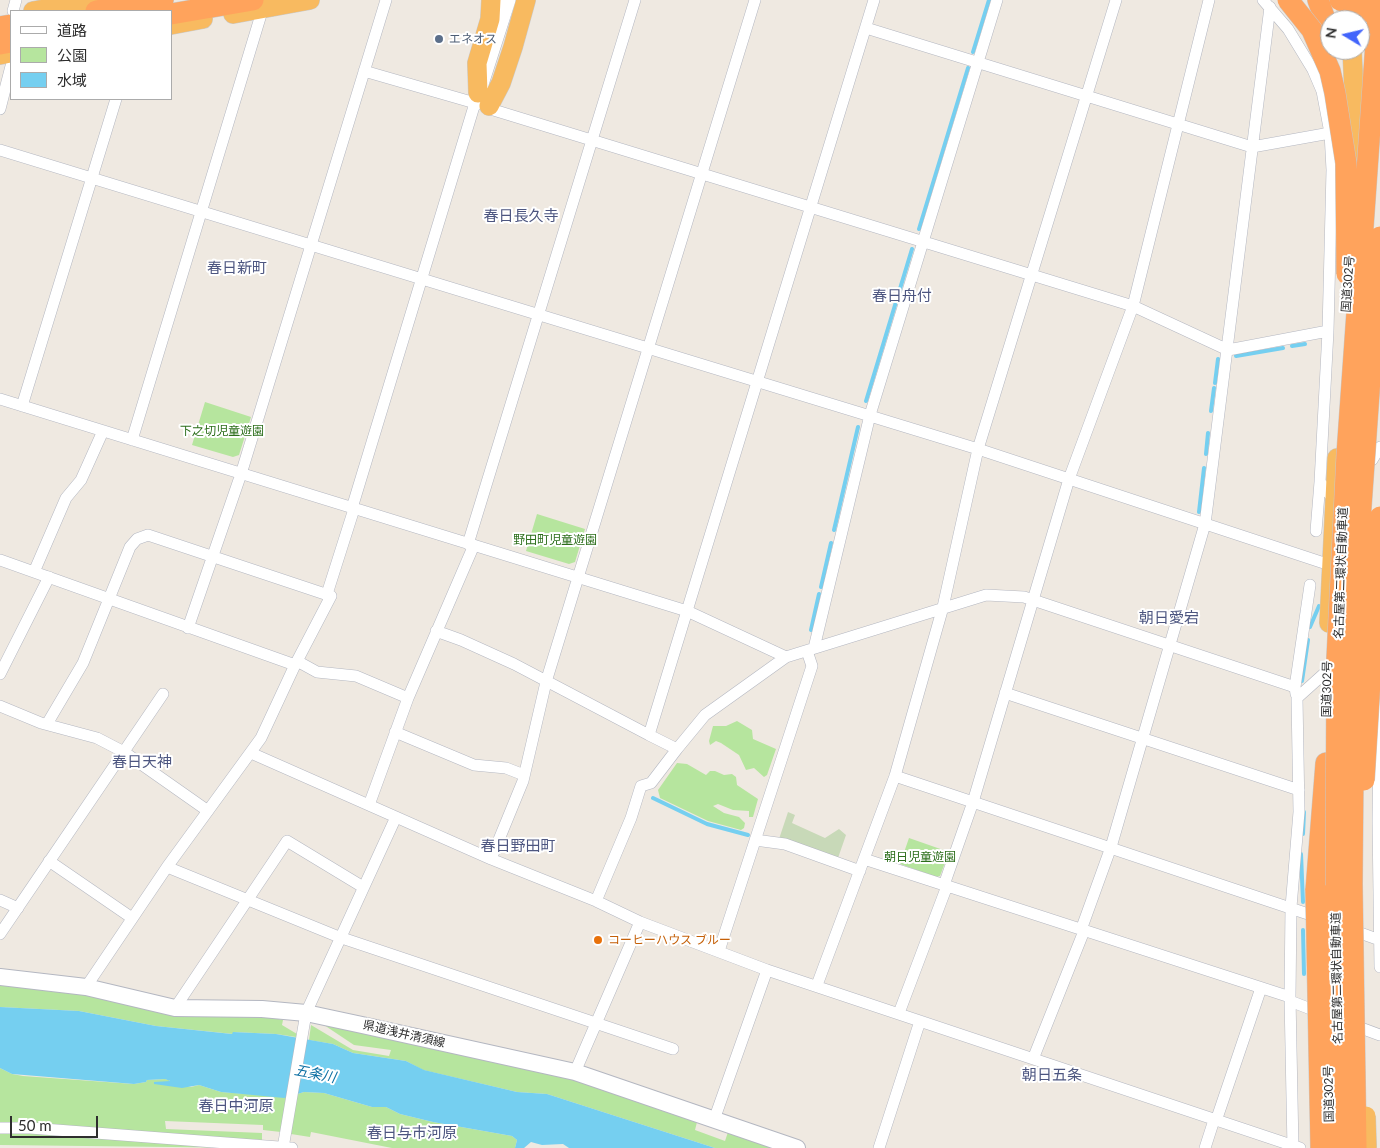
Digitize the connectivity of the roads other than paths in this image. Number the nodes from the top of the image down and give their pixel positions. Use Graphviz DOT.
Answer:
graph roads {
  1 [pos="99,0"];
  2 [pos="163,0"];
  3 [pos="310,0"];
  4 [pos="386,0"];
  5 [pos="490,0"];
  6 [pos="508,0"];
  7 [pos="526,0"];
  8 [pos="635,0"];
  9 [pos="755,0"];
  10 [pos="874,0"];
  11 [pos="997,0"];
  12 [pos="1116,0"];
  13 [pos="1209,0"];
  14 [pos="1340,0"];
  15 [pos="1379,0"];
  16 [pos="1273,2"];
  17 [pos="258,4"];
  18 [pos="39,10"];
  19 [pos="102,10"];
  20 [pos="172,14"];
  21 [pos="1380,16"];
  22 [pos="172,25"];
  23 [pos="866,28"];
  24 [pos="1337,60"];
  25 [pos="1352,60"];
  26 [pos="978,62"];
  27 [pos="10,70"];
  28 [pos="364,71"];
  29 [pos="1322,91"];
  30 [pos="1087,95"];
  31 [pos="116,100"];
  32 [pos="480,105"];
  33 [pos="0,109"];
  34 [pos="1355,116"];
  35 [pos="1178,123"];
  36 [pos="1330,133"];
  37 [pos="592,140"];
  38 [pos="1252,147"];
  39 [pos="0,150"];
  40 [pos="1346,163"];
  41 [pos="702,174"];
  42 [pos="92,178"];
  43 [pos="811,207"];
  44 [pos="202,212"];
  45 [pos="1380,237"];
  46 [pos="923,241"];
  47 [pos="311,245"];
  48 [pos="1032,274"];
  49 [pos="421,278"];
  50 [pos="1133,306"];
  51 [pos="538,314"];
  52 [pos="1380,328"];
  53 [pos="1328,331"];
  54 [pos="648,348"];
  55 [pos="1228,350"];
  56 [pos="1380,352"];
  57 [pos="758,381"];
  58 [pos="0,399"];
  59 [pos="22,406"];
  60 [pos="870,415"];
  61 [pos="103,431"];
  62 [pos="132,440"];
  63 [pos="978,449"];
  64 [pos="1366,454"];
  65 [pos="241,474"];
  66 [pos="1069,479"];
  67 [pos="1320,482"];
  68 [pos="1334,500"];
  69 [pos="353,508"];
  70 [pos="1380,517"];
  71 [pos="1205,524"];
  72 [pos="1316,531"];
  73 [pos="471,544"];
  74 [pos="212,557"];
  75 [pos="0,560"];
  76 [pos="1330,565"];
  77 [pos="1374,569"];
  78 [pos="34,572"];
  79 [pos="49,577"];
  80 [pos="578,578"];
  81 [pos="1310,585"];
  82 [pos="327,594"];
  83 [pos="109,599"];
  84 [pos="1033,600"];
  85 [pos="943,607"];
  86 [pos="687,611"];
  87 [pos="188,628"];
  88 [pos="436,631"];
  89 [pos="1364,638"];
  90 [pos="1170,645"];
  91 [pos="810,649"];
  92 [pos="786,657"];
  93 [pos="296,663"];
  94 [pos="1380,664"];
  95 [pos="1327,671"];
  96 [pos="0,674"];
  97 [pos="546,682"];
  98 [pos="1380,683"];
  99 [pos="1296,692"];
  100 [pos="163,694"];
  101 [pos="1005,694"];
  102 [pos="408,698"];
  103 [pos="1380,704"];
  104 [pos="0,706"];
  105 [pos="47,724"];
  106 [pos="395,732"];
  107 [pos="649,735"];
  108 [pos="1142,739"];
  109 [pos="677,749"];
  110 [pos="124,752"];
  111 [pos="251,753"];
  112 [pos="1326,763"];
  113 [pos="524,775"];
  114 [pos="895,776"];
  115 [pos="1299,790"];
  116 [pos="973,802"];
  117 [pos="369,805"];
  118 [pos="208,810"];
  119 [pos="396,817"];
  120 [pos="1379,820"];
  121 [pos="755,840"];
  122 [pos="1111,847"];
  123 [pos="491,859"];
  124 [pos="50,861"];
  125 [pos="862,865"];
  126 [pos="167,867"];
  127 [pos="946,886"];
  128 [pos="363,887"];
  129 [pos="1321,889"];
  130 [pos="0,900"];
  131 [pos="248,900"];
  132 [pos="596,901"];
  133 [pos="1291,906"];
  134 [pos="18,908"];
  135 [pos="132,918"];
  136 [pos="640,922"];
  137 [pos="1082,930"];
  138 [pos="0,934"];
  139 [pos="339,937"];
  140 [pos="1380,940"];
  141 [pos="719,951"];
  142 [pos="1380,967"];
  143 [pos="767,970"];
  144 [pos="0,977"];
  145 [pos="817,985"];
  146 [pos="86,987"];
  147 [pos="1261,988"];
  148 [pos="1290,999"];
  149 [pos="175,1008"];
  150 [pos="899,1014"];
  151 [pos="306,1018"];
  152 [pos="920,1020"];
  153 [pos="1354,1022"];
  154 [pos="596,1023"];
  155 [pos="1380,1036"];
  156 [pos="673,1049"];
  157 [pos="1033,1059"];
  158 [pos="575,1072"];
  159 [pos="714,1120"];
  160 [pos="1215,1121"];
  161 [pos="0,1128"];
  162 [pos="286,1146"];
  163 [pos="1296,1147"];
  164 [pos="798,1148"];
  165 [pos="879,1148"];
  166 [pos="1205,1148"];
  167 [pos="1321,1148"];
  168 [pos="1330,1148"];
  169 [pos="1340,1148"];
  170 [pos="1356,1148"];
  171 [pos="1367,1148"];
  1 -- 18 [label="highway"];
  2 -- 19 [label="highway"];
  3 -- 17 [label="highway"];
  4 -- 28 [label="street"];
  5 -- 32 [label="highway"];
  6 -- 32 [label="street"];
  7 -- 32 [label="highway"];
  8 -- 37 [label="street"];
  9 -- 41 [label="street"];
  10 -- 23 [label="street"];
  11 -- 26 [label="street"];
  12 -- 30 [label="street"];
  13 -- 35 [label="street"];
  14 -- 21 [label="highway, bridge"];
  15 -- 64 [label="highway, 名古屋第二環状自動車道, bridge"];
  16 -- 29 [label="street"];
  16 -- 38 [label="street"];
  16 -- 40 [label="highway, bridge"];
  17 -- 20 [label="highway"];
  17 -- 22 [label="highway"];
  17 -- 44 [label="street"];
  23 -- 26 [label="street"];
  23 -- 43 [label="street"];
  24 -- 40 [label="highway, bridge"];
  25 -- 34 [label="highway, 国道302号"];
  26 -- 30 [label="street"];
  26 -- 46 [label="street"];
  27 -- 33 [label="street"];
  28 -- 32 [label="street"];
  28 -- 47 [label="street"];
  29 -- 34 [label="street"];
  29 -- 36 [label="street"];
  30 -- 35 [label="street"];
  30 -- 48 [label="street"];
  31 -- 42 [label="street"];
  32 -- 37 [label="street"];
  32 -- 49 [label="street"];
  34 -- 68 [label="highway, 国道302号"];
  35 -- 38 [label="street"];
  35 -- 50 [label="street"];
  36 -- 38 [label="street"];
  36 -- 53 [label="street"];
  37 -- 41 [label="street"];
  37 -- 51 [label="street"];
  38 -- 55 [label="street"];
  39 -- 42 [label="street"];
  40 -- 64 [label="highway, bridge"];
  41 -- 43 [label="street"];
  41 -- 54 [label="street"];
  42 -- 44 [label="street"];
  42 -- 59 [label="street"];
  43 -- 46 [label="street"];
  43 -- 57 [label="street"];
  44 -- 47 [label="street"];
  44 -- 62 [label="street"];
  45 -- 64 [label="highway, 名古屋第二環状自動車道, bridge"];
  46 -- 48 [label="street"];
  46 -- 60 [label="street"];
  47 -- 49 [label="street"];
  47 -- 65 [label="street"];
  48 -- 50 [label="street"];
  48 -- 63 [label="street"];
  49 -- 51 [label="street"];
  49 -- 69 [label="street"];
  50 -- 55 [label="street"];
  50 -- 66 [label="street"];
  51 -- 54 [label="street"];
  51 -- 73 [label="street"];
  52 -- 64 [label="highway, bridge"];
  53 -- 55 [label="street"];
  53 -- 67 [label="street"];
  54 -- 57 [label="street"];
  54 -- 80 [label="street"];
  55 -- 71 [label="street"];
  56 -- 64 [label="highway"];
  57 -- 60 [label="street"];
  57 -- 86 [label="street"];
  58 -- 59 [label="street"];
  59 -- 61 [label="street"];
  60 -- 63 [label="street"];
  60 -- 91 [label="street"];
  61 -- 62 [label="street"];
  61 -- 78 [label="street"];
  62 -- 65 [label="street"];
  63 -- 66 [label="street"];
  63 -- 85 [label="street"];
  64 -- 77 [label="highway"];
  64 -- 153 [label="highway, 名古屋第二環状自動車道, bridge"];
  64 -- 169 [label="highway, 名古屋第二環状自動車道, bridge"];
  65 -- 69 [label="street"];
  65 -- 74 [label="street"];
  66 -- 71 [label="street"];
  66 -- 84 [label="street"];
  67 -- 68 [label="street"];
  67 -- 72 [label="street"];
  68 -- 76 [label="highway, 国道302号"];
  69 -- 73 [label="street"];
  69 -- 82 [label="street"];
  70 -- 153 [label="highway, bridge"];
  71 -- 76 [label="street"];
  71 -- 90 [label="street"];
  73 -- 80 [label="street"];
  73 -- 88 [label="street"];
  74 -- 82 [label="street"];
  74 -- 83 [label="street"];
  74 -- 87 [label="street"];
  75 -- 78 [label="street"];
  76 -- 77 [label="street"];
  76 -- 95 [label="highway, 国道302号"];
  77 -- 89 [label="highway"];
  78 -- 79 [label="street"];
  79 -- 83 [label="street"];
  79 -- 96 [label="street"];
  80 -- 86 [label="street"];
  80 -- 97 [label="street"];
  81 -- 99 [label="street"];
  82 -- 93 [label="street"];
  83 -- 87 [label="street"];
  83 -- 105 [label="street"];
  84 -- 85 [label="street"];
  84 -- 90 [label="street"];
  84 -- 101 [label="street"];
  85 -- 91 [label="street"];
  85 -- 114 [label="street"];
  86 -- 92 [label="street"];
  86 -- 107 [label="street"];
  87 -- 93 [label="street"];
  88 -- 97 [label="street"];
  88 -- 102 [label="street"];
  89 -- 94 [label="street"];
  89 -- 171 [label="highway, bridge"];
  90 -- 99 [label="street"];
  90 -- 108 [label="street"];
  91 -- 92 [label="street"];
  91 -- 121 [label="street"];
  92 -- 109 [label="street"];
  93 -- 102 [label="street"];
  93 -- 111 [label="street"];
  95 -- 99 [label="street"];
  95 -- 112 [label="highway, 国道302号"];
  97 -- 107 [label="street"];
  97 -- 113 [label="street"];
  98 -- 103 [label="street"];
  99 -- 115 [label="street"];
  100 -- 110 [label="street"];
  101 -- 108 [label="street"];
  101 -- 116 [label="street"];
  102 -- 106 [label="street"];
  103 -- 120 [label="street"];
  104 -- 105 [label="street"];
  105 -- 110 [label="street"];
  106 -- 113 [label="street"];
  106 -- 117 [label="street"];
  107 -- 109 [label="street"];
  108 -- 115 [label="street"];
  108 -- 122 [label="street"];
  109 -- 132 [label="street"];
  110 -- 118 [label="street"];
  110 -- 124 [label="street"];
  111 -- 117 [label="street"];
  111 -- 118 [label="street"];
  112 -- 129 [label="highway"];
  113 -- 123 [label="street"];
  114 -- 116 [label="street"];
  114 -- 125 [label="street"];
  115 -- 133 [label="street"];
  116 -- 122 [label="street"];
  116 -- 127 [label="street"];
  117 -- 119 [label="street"];
  118 -- 126 [label="street"];
  119 -- 123 [label="street"];
  119 -- 128 [label="street"];
  120 -- 140 [label="street"];
  121 -- 125 [label="street"];
  121 -- 141 [label="street"];
  122 -- 133 [label="street"];
  122 -- 137 [label="street"];
  123 -- 132 [label="street"];
  124 -- 134 [label="street"];
  124 -- 135 [label="street"];
  125 -- 127 [label="street"];
  125 -- 145 [label="street"];
  126 -- 131 [label="street"];
  126 -- 135 [label="street"];
  127 -- 137 [label="street"];
  127 -- 150 [label="street"];
  128 -- 131 [label="street"];
  128 -- 139 [label="street"];
  129 -- 167 [label="highway, bridge"];
  129 -- 168 [label="highway, 国道302号"];
  130 -- 134 [label="street"];
  131 -- 139 [label="street"];
  131 -- 149 [label="street"];
  132 -- 136 [label="street"];
  133 -- 140 [label="street"];
  133 -- 148 [label="street"];
  134 -- 138 [label="street"];
  135 -- 146 [label="street"];
  136 -- 141 [label="street"];
  136 -- 154 [label="street"];
  137 -- 147 [label="street"];
  137 -- 157 [label="street"];
  139 -- 151 [label="street"];
  139 -- 154 [label="street"];
  140 -- 142 [label="street"];
  141 -- 143 [label="street"];
  143 -- 145 [label="street"];
  143 -- 159 [label="street"];
  144 -- 146 [label="main road, 県道浅井清須線"];
  145 -- 150 [label="street"];
  146 -- 149 [label="main road, 県道浅井清須線"];
  147 -- 148 [label="street"];
  147 -- 160 [label="street"];
  148 -- 155 [label="street"];
  148 -- 163 [label="street"];
  149 -- 151 [label="main road, 県道浅井清須線"];
  150 -- 152 [label="street"];
  151 -- 158 [label="main road, 県道浅井清須線"];
  151 -- 162 [label="street"];
  152 -- 157 [label="street"];
  152 -- 165 [label="street"];
  153 -- 170 [label="highway, 名古屋第二環状自動車道, bridge"];
  154 -- 156 [label="street"];
  154 -- 158 [label="street"];
  157 -- 160 [label="street"];
  158 -- 159 [label="main road, 県道浅井清須線"];
  159 -- 164 [label="main road, 県道浅井清須線"];
  160 -- 163 [label="street"];
  160 -- 166 [label="street"];
  161 -- 162 [label="street"];
}
